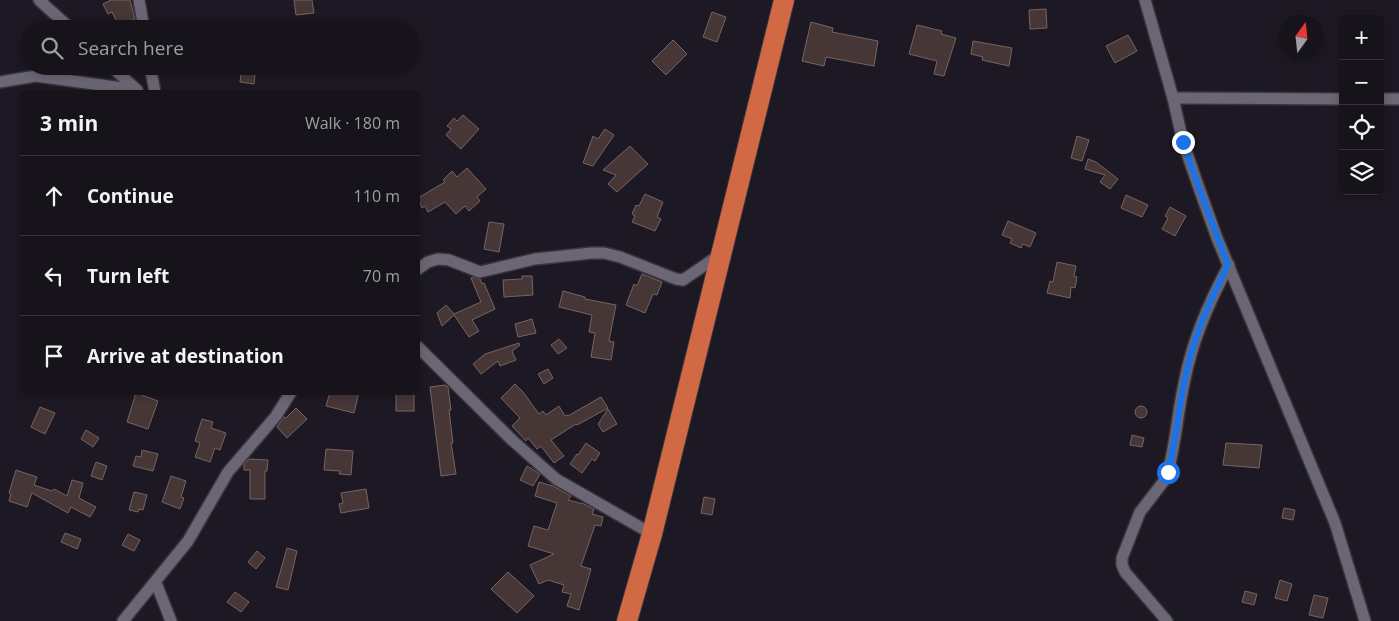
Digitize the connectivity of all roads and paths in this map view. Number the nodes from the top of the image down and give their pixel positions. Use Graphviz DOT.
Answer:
graph roads {
  1 [pos="39,0"];
  2 [pos="139,0"];
  3 [pos="784,0"];
  4 [pos="1145,0"];
  5 [pos="60,20"];
  6 [pos="142,20"];
  7 [pos="121,75"];
  8 [pos="152,75"];
  9 [pos="0,82"];
  10 [pos="131,90"];
  11 [pos="137,90"];
  12 [pos="155,90"];
  13 [pos="1173,98"];
  14 [pos="1339,99"];
  15 [pos="1384,99"];
  16 [pos="1399,99"];
  17 [pos="721,254"];
  18 [pos="1228,265"];
  19 [pos="420,268"];
  20 [pos="420,348"];
  21 [pos="289,395"];
  22 [pos="652,534"];
  23 [pos="156,583"];
  24 [pos="123,621"];
  25 [pos="171,621"];
  26 [pos="627,621"];
  27 [pos="1167,621"];
  28 [pos="1365,621"];
  1 -- 5 [label="street"];
  2 -- 6 [label="street"];
  3 -- 17 [label="highway"];
  4 -- 13 [label="street"];
  7 -- 11 [label="street"];
  8 -- 12 [label="street"];
  9 -- 10 [label="street"];
  13 -- 14 [label="street"];
  13 -- 18 [label="street"];
  15 -- 16 [label="street"];
  17 -- 19 [label="street"];
  17 -- 22 [label="highway"];
  18 -- 27 [label="street"];
  18 -- 28 [label="street"];
  20 -- 22 [label="street"];
  21 -- 23 [label="street"];
  22 -- 26 [label="highway"];
  23 -- 24 [label="street"];
  23 -- 25 [label="street"];
}
